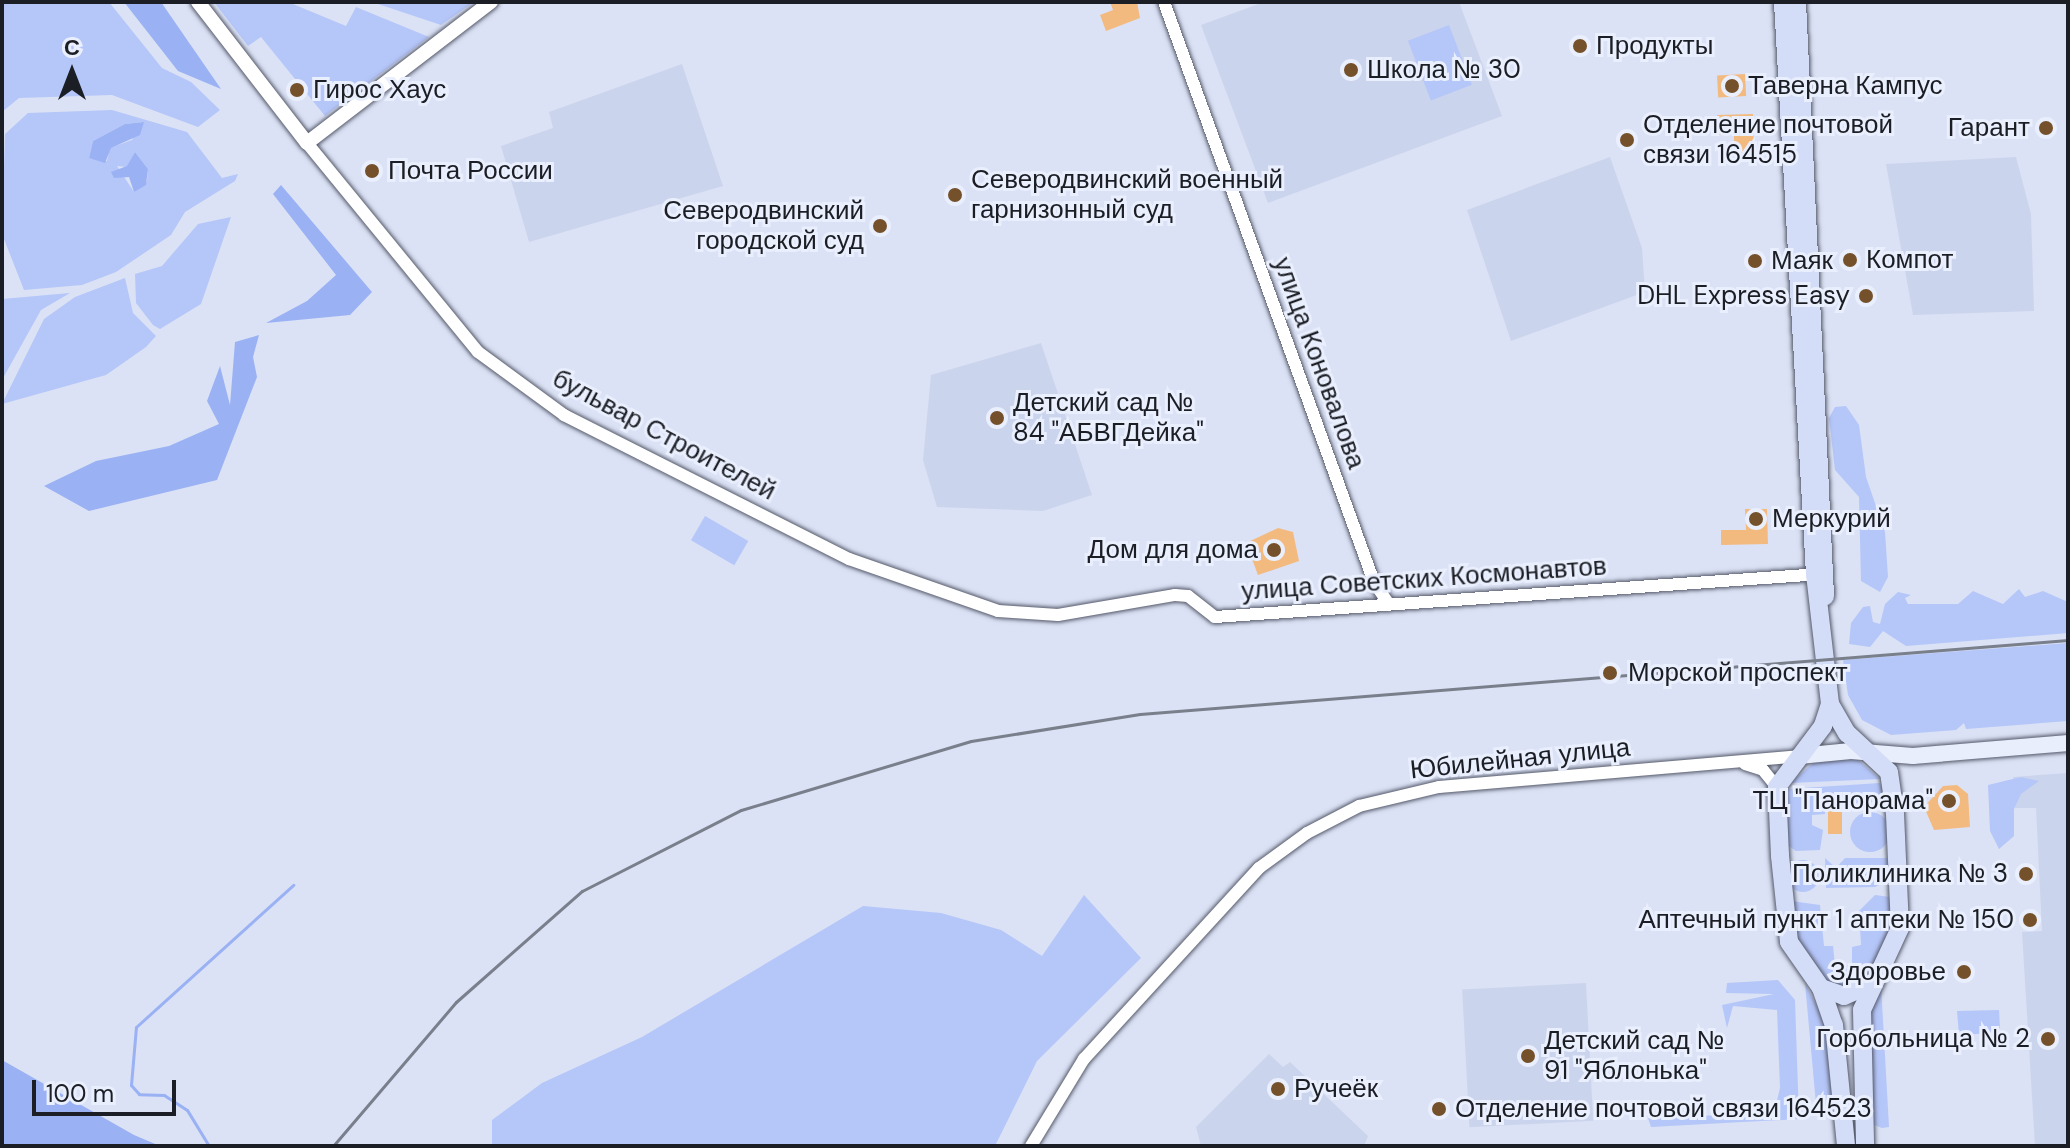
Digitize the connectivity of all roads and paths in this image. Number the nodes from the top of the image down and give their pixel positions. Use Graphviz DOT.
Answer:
graph roads {
  1 [pos="198,2"];
  2 [pos="491,2"];
  3 [pos="1164,2"];
  4 [pos="1790,9"];
  5 [pos="307,143"];
  6 [pos="849,559"];
  7 [pos="1822,574"];
  8 [pos="1387,601"];
  9 [pos="1830,704"];
  10 [pos="2068,743"];
  11 [pos="1872,754"];
  12 [pos="1799,756"];
  13 [pos="1913,756"];
  14 [pos="1741,763"];
  15 [pos="1892,781"];
  16 [pos="1777,787"];
  17 [pos="1873,983"];
  18 [pos="1821,988"];
  19 [pos="1859,1050"];
  20 [pos="1839,1052"];
  21 [pos="1031,1146"];
  22 [pos="1846,1146"];
  23 [pos="1865,1146"];
  1 -- 5 [label="street, бульвар Строителей"];
  2 -- 5 [label="street"];
  3 -- 8 [label="street, улица Коновалова"];
  4 -- 7 [label="main road"];
  5 -- 6 [label="street, бульвар Строителей"];
  6 -- 8 [label="street, улица Советских Космонавтов"];
  7 -- 8 [label="street, улица Советских Космонавтов"];
  7 -- 9 [label="main road"];
  9 -- 11 [label="main road"];
  9 -- 12 [label="main road"];
  10 -- 13 [label="main road, Юбилейная улица"];
  11 -- 12 [label="main road, Юбилейная улица"];
  11 -- 13 [label="main road, Юбилейная улица"];
  11 -- 15 [label="main road"];
  12 -- 14 [label="street, Юбилейная улица"];
  12 -- 16 [label="main road"];
  13 -- 15 [label="main road"];
  14 -- 16 [label="street"];
  14 -- 21 [label="street, Юбилейная улица"];
  15 -- 17 [label="main road"];
  16 -- 18 [label="main road"];
  17 -- 18 [label="main road"];
  17 -- 19 [label="main road"];
  18 -- 20 [label="main road"];
  19 -- 20 [label="main road"];
  19 -- 23 [label="main road"];
  20 -- 22 [label="main road"];
}
